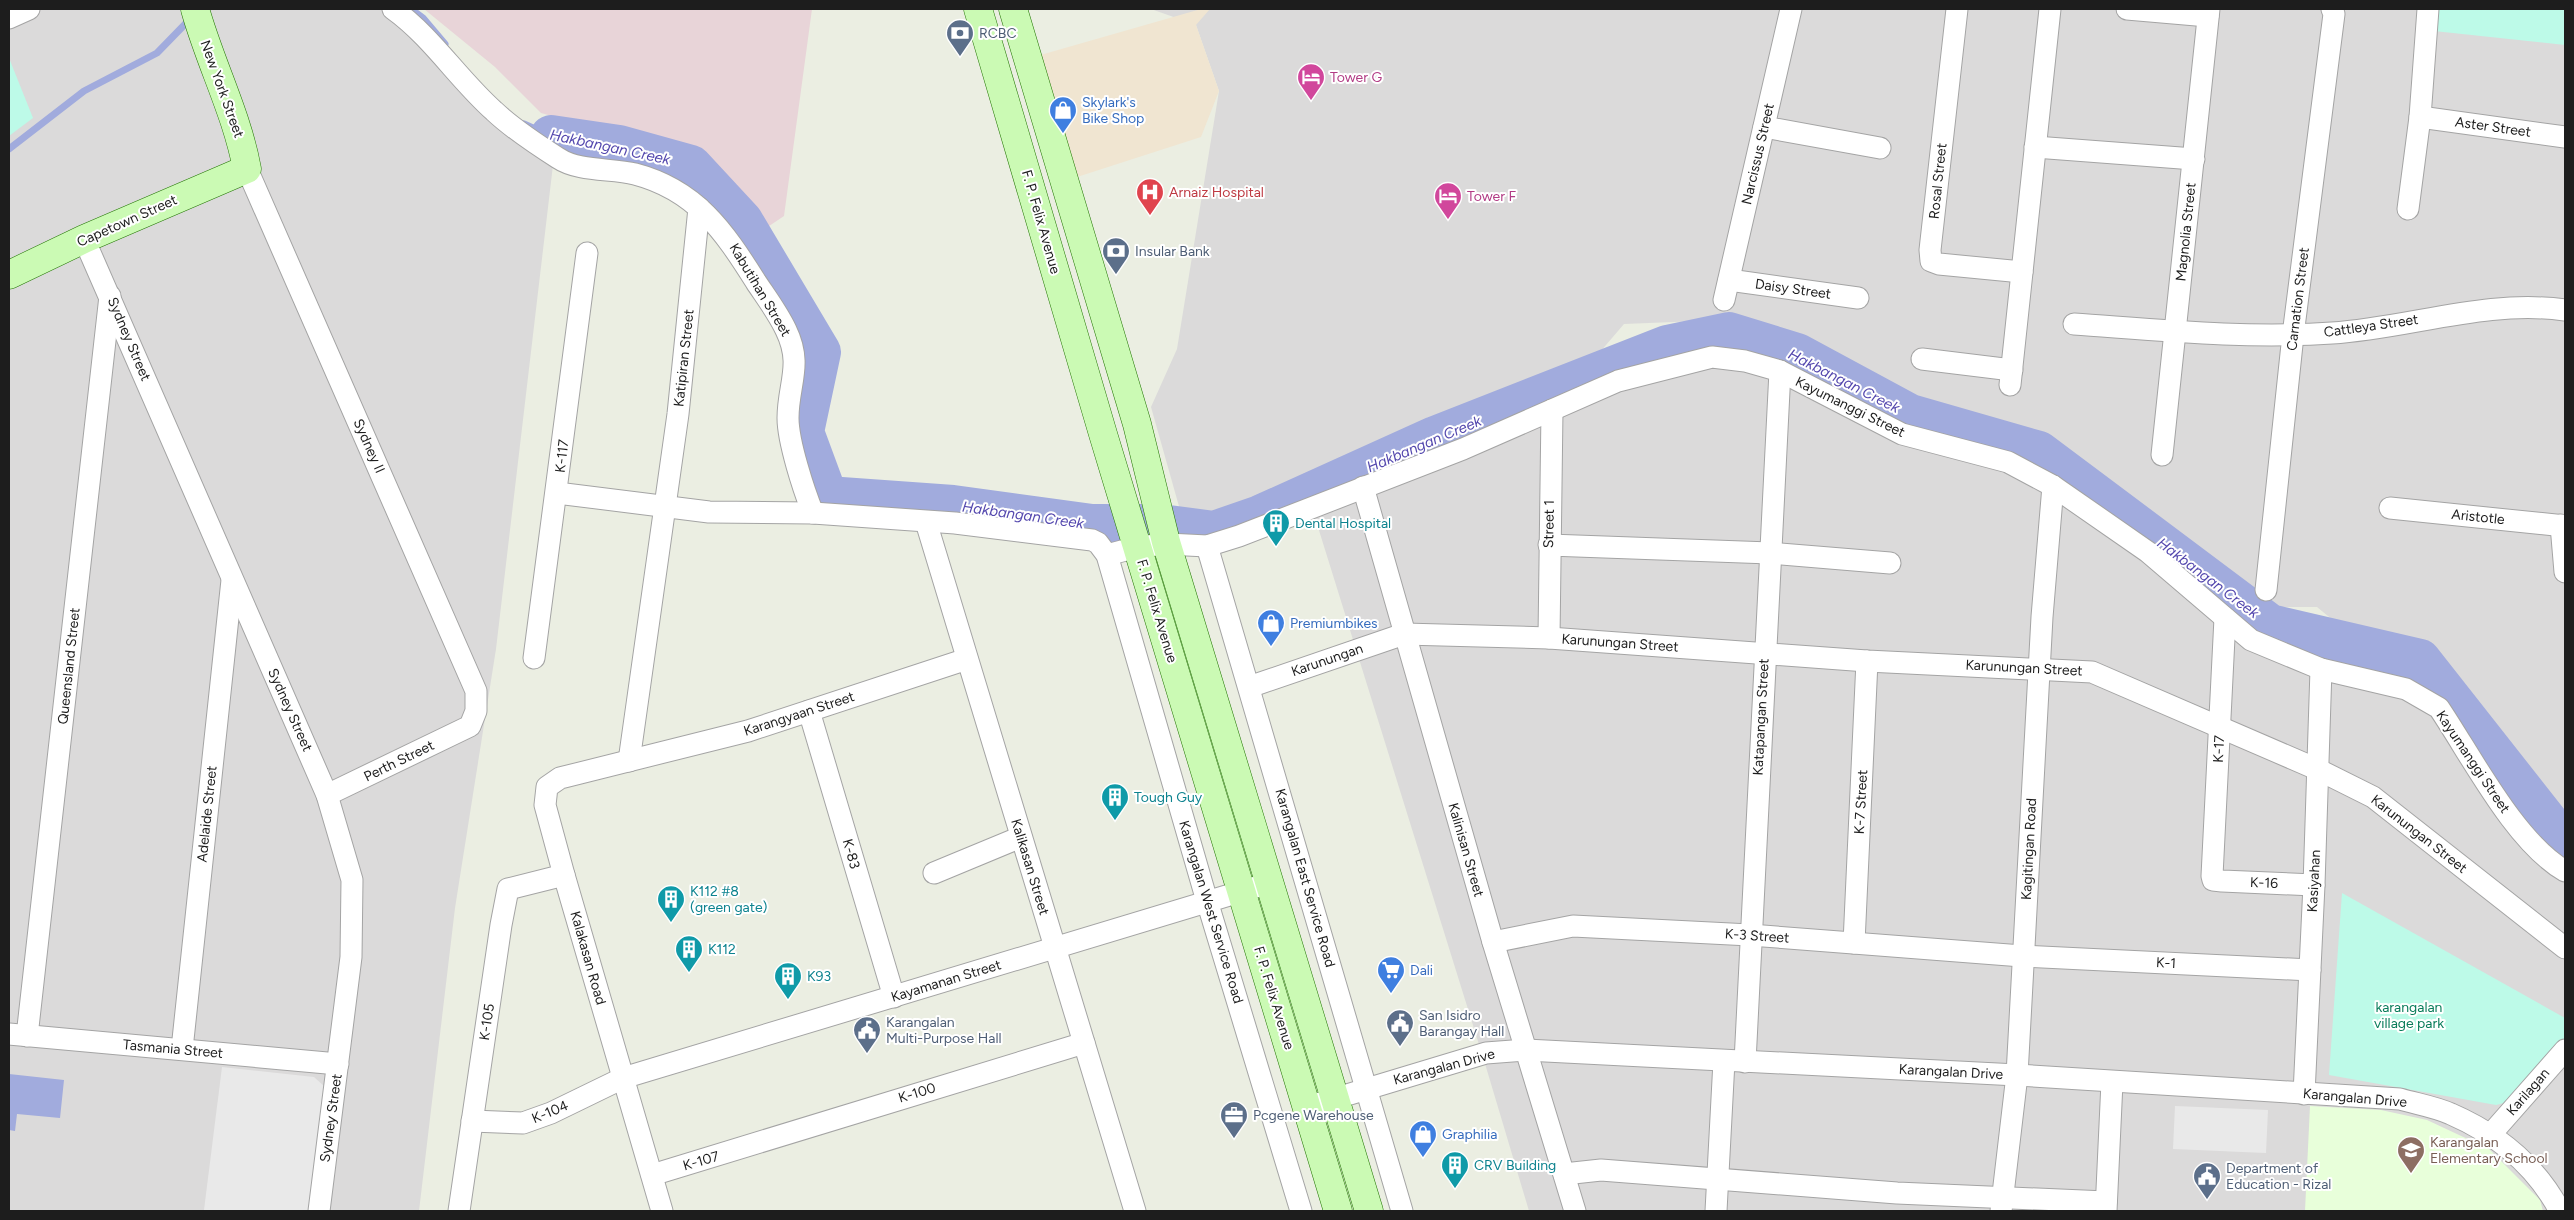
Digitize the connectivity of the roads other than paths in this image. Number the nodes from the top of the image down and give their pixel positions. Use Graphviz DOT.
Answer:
graph roads {
  1 [pos="195,9"];
  2 [pos="393,9"];
  3 [pos="978,9"];
  4 [pos="1013,9"];
  5 [pos="1791,9"];
  6 [pos="1957,9"];
  7 [pos="2050,9"];
  8 [pos="2127,9"];
  9 [pos="2332,9"];
  10 [pos="2428,9"];
  11 [pos="2209,12"];
  12 [pos="2420,117"];
  13 [pos="1764,127"];
  14 [pos="2565,137"];
  15 [pos="2035,147"];
  16 [pos="1880,148"];
  17 [pos="2194,159"];
  18 [pos="247,169"];
  19 [pos="700,208"];
  20 [pos="2408,209"];
  21 [pos="84,239"];
  22 [pos="587,254"];
  23 [pos="1092,272"];
  24 [pos="2022,272"];
  25 [pos="9,274"];
  26 [pos="1058,282"];
  27 [pos="1726,290"];
  28 [pos="110,296"];
  29 [pos="1858,298"];
  30 [pos="2565,310"];
  31 [pos="2074,324"];
  32 [pos="2176,332"];
  33 [pos="2293,335"];
  34 [pos="1922,359"];
  35 [pos="1780,371"];
  36 [pos="1552,410"];
  37 [pos="1137,424"];
  38 [pos="1103,434"];
  39 [pos="2162,455"];
  40 [pos="2053,486"];
  41 [pos="1363,487"];
  42 [pos="557,493"];
  43 [pos="665,508"];
  44 [pos="2390,508"];
  45 [pos="813,513"];
  46 [pos="926,522"];
  47 [pos="2563,526"];
  48 [pos="1166,543"];
  49 [pos="1137,545"];
  50 [pos="1207,546"];
  51 [pos="1548,546"];
  52 [pos="1770,553"];
  53 [pos="1107,554"];
  54 [pos="1890,563"];
  55 [pos="2565,572"];
  56 [pos="232,578"];
  57 [pos="2266,590"];
  58 [pos="2225,618"];
  59 [pos="1404,634"];
  60 [pos="1548,638"];
  61 [pos="1765,655"];
  62 [pos="534,658"];
  63 [pos="967,659"];
  64 [pos="1867,661"];
  65 [pos="2040,668"];
  66 [pos="2321,669"];
  67 [pos="1249,686"];
  68 [pos="809,711"];
  69 [pos="470,726"];
  70 [pos="2220,728"];
  71 [pos="628,761"];
  72 [pos="2319,770"];
  73 [pos="327,795"];
  74 [pos="1021,837"];
  75 [pos="2565,870"];
  76 [pos="934,873"];
  77 [pos="564,875"];
  78 [pos="2214,880"];
  79 [pos="1270,882"];
  80 [pos="2314,885"];
  81 [pos="1241,891"];
  82 [pos="1207,901"];
  83 [pos="1750,935"];
  84 [pos="1492,942"];
  85 [pos="1854,943"];
  86 [pos="1054,948"];
  87 [pos="2565,948"];
  88 [pos="2022,956"];
  89 [pos="2310,970"];
  90 [pos="894,997"];
  91 [pos="18,1035"];
  92 [pos="1084,1043"];
  93 [pos="182,1049"];
  94 [pos="1526,1050"];
  95 [pos="2565,1050"];
  96 [pos="1734,1061"];
  97 [pos="338,1064"];
  98 [pos="2017,1075"];
  99 [pos="623,1078"];
  100 [pos="2112,1082"];
  101 [pos="1367,1089"];
  102 [pos="2304,1094"];
  103 [pos="1336,1099"];
  104 [pos="1307,1107"];
  105 [pos="472,1121"];
  106 [pos="2491,1134"];
  107 [pos="751,1146"];
  108 [pos="1564,1174"];
  109 [pos="652,1176"];
  110 [pos="1718,1179"];
  111 [pos="1896,1202"];
  112 [pos="2001,1205"];
  113 [pos="2106,1207"];
  114 [pos="319,1211"];
  115 [pos="459,1211"];
  116 [pos="662,1211"];
  117 [pos="1135,1211"];
  118 [pos="1301,1211"];
  119 [pos="1338,1211"];
  120 [pos="1369,1211"];
  121 [pos="1402,1211"];
  122 [pos="1575,1211"];
  123 [pos="1716,1211"];
  124 [pos="2560,1211"];
  1 -- 18 [label="main road, New York Street"];
  2 -- 19 [label="street, Kabutihan Street"];
  3 -- 26 [label="main road, F. P. Felix Avenue"];
  4 -- 23 [label="main road, F. P. Felix Avenue"];
  5 -- 13 [label="street, Narcissus Street"];
  6 -- 24 [label="street, Rosal Street"];
  7 -- 15 [label="street"];
  8 -- 11 [label="street"];
  9 -- 33 [label="street, Carnation Street"];
  10 -- 12 [label="street"];
  11 -- 17 [label="street, Magnolia Street"];
  12 -- 14 [label="street, Aster Street"];
  12 -- 20 [label="street"];
  13 -- 16 [label="street"];
  13 -- 27 [label="street, Narcissus Street"];
  15 -- 17 [label="street"];
  15 -- 24 [label="street"];
  17 -- 32 [label="street, Magnolia Street"];
  18 -- 21 [label="main road, Capetown Street"];
  18 -- 69 [label="street, Sydney II"];
  19 -- 43 [label="street, Katipiran Street"];
  19 -- 45 [label="street, Kabutihan Street"];
  21 -- 25 [label="main road, Capetown Street"];
  21 -- 28 [label="street, Sydney Street"];
  22 -- 42 [label="street, K-117"];
  23 -- 26 [label="main road"];
  23 -- 37 [label="main road, F. P. Felix Avenue"];
  24 -- 34 [label="street"];
  26 -- 38 [label="main road, F. P. Felix Avenue"];
  27 -- 29 [label="street, Daisy Street"];
  28 -- 56 [label="street, Sydney Street"];
  28 -- 91 [label="street, Queensland Street"];
  30 -- 33 [label="street, Cattleya Street"];
  31 -- 32 [label="street"];
  32 -- 33 [label="street, Cattleya Street"];
  32 -- 39 [label="street, Magnolia Street"];
  33 -- 57 [label="street, Carnation Street"];
  35 -- 36 [label="street, Kayumanggi Street"];
  35 -- 40 [label="street, Kayumanggi Street"];
  35 -- 52 [label="street, Katapangan Street"];
  36 -- 41 [label="street, Kayumanggi Street"];
  36 -- 51 [label="street, Street 1"];
  37 -- 38 [label="main road"];
  37 -- 48 [label="main road, F. P. Felix Avenue"];
  38 -- 49 [label="main road, F. P. Felix Avenue"];
  40 -- 58 [label="street, Kayumanggi Street"];
  40 -- 65 [label="street, Kagitingan Road"];
  41 -- 50 [label="street, Kayumanggi Street"];
  41 -- 59 [label="street, Kalinisan Street"];
  42 -- 43 [label="street"];
  42 -- 62 [label="street, K-117"];
  43 -- 45 [label="street"];
  43 -- 71 [label="street, Katipiran Street"];
  44 -- 47 [label="street, Aristotle"];
  45 -- 46 [label="street"];
  46 -- 53 [label="street"];
  46 -- 63 [label="street, Kalikasan Street"];
  47 -- 55 [label="street"];
  48 -- 49 [label="street"];
  48 -- 50 [label="street, Kayumanggi Street"];
  48 -- 79 [label="main road, F. P. Felix Avenue"];
  49 -- 53 [label="street"];
  49 -- 81 [label="main road, F. P. Felix Avenue"];
  50 -- 67 [label="street, Karangalan East Service Road"];
  51 -- 52 [label="street"];
  51 -- 60 [label="street, Street 1"];
  52 -- 54 [label="street"];
  52 -- 61 [label="street, Katapangan Street"];
  53 -- 82 [label="street, Karangalan West Service Road"];
  56 -- 73 [label="street, Sydney Street"];
  56 -- 93 [label="street, Adelaide Street"];
  58 -- 66 [label="street, Kayumanggi Street"];
  58 -- 70 [label="street, K-17"];
  59 -- 60 [label="street, Karunungan Street"];
  59 -- 67 [label="street, Karunungan"];
  59 -- 84 [label="street, Kalinisan Street"];
  60 -- 61 [label="street, Karunungan Street"];
  61 -- 64 [label="street, Karunungan Street"];
  61 -- 83 [label="street, Katapangan Street"];
  63 -- 68 [label="street, Karangyaan Street"];
  63 -- 74 [label="street, Kalikasan Street"];
  64 -- 65 [label="street, Karunungan Street"];
  64 -- 85 [label="street, K-7 Street"];
  65 -- 70 [label="street, Karunungan Street"];
  65 -- 88 [label="street, Kagitingan Road"];
  66 -- 72 [label="street, Kasiyahan"];
  66 -- 75 [label="street, Kayumanggi Street"];
  67 -- 101 [label="street, Karangalan East Service Road"];
  68 -- 71 [label="street, Karangyaan Street"];
  68 -- 90 [label="street, K-83"];
  69 -- 73 [label="street, Perth Street"];
  70 -- 72 [label="street, Karunungan Street"];
  70 -- 78 [label="street, K-17"];
  71 -- 77 [label="street, Kalakasan Road"];
  72 -- 80 [label="street, Kasiyahan"];
  72 -- 87 [label="street, Karunungan Street"];
  73 -- 97 [label="street, Sydney Street"];
  74 -- 76 [label="street"];
  74 -- 86 [label="street, Kalikasan Street"];
  77 -- 99 [label="street, Kalakasan Road"];
  77 -- 105 [label="street, K-105"];
  78 -- 80 [label="street, K-16"];
  79 -- 81 [label="street, Kayamanan Street"];
  79 -- 103 [label="main road, F. P. Felix Avenue"];
  80 -- 89 [label="street, Kasiyahan"];
  81 -- 82 [label="street, Kayamanan Street"];
  81 -- 104 [label="main road, F. P. Felix Avenue"];
  82 -- 86 [label="street, Kayamanan Street"];
  82 -- 118 [label="street, Karangalan West Service Road"];
  83 -- 84 [label="street, K-3 Street"];
  83 -- 85 [label="street, K-3 Street"];
  83 -- 96 [label="street, Katapangan Street"];
  84 -- 94 [label="street, Kalinisan Street"];
  85 -- 88 [label="street, K-3 Street"];
  86 -- 90 [label="street, Kayamanan Street"];
  86 -- 92 [label="street, Kalikasan Street"];
  88 -- 89 [label="street, K-1"];
  88 -- 98 [label="street, Kagitingan Road"];
  89 -- 102 [label="street, Kasiyahan"];
  90 -- 99 [label="street, Kayamanan Street"];
  91 -- 93 [label="street, Tasmania Street"];
  92 -- 107 [label="street, K-100"];
  92 -- 117 [label="street, Kalikasan Street"];
  93 -- 97 [label="street, Tasmania Street"];
  94 -- 96 [label="street, Karangalan Drive"];
  94 -- 101 [label="street, Karangalan Drive"];
  94 -- 108 [label="street, Kalinisan Street"];
  95 -- 106 [label="street, Karilagan"];
  96 -- 98 [label="street, Karangalan Drive"];
  96 -- 110 [label="street, Katapangan Street"];
  97 -- 114 [label="street, Sydney Street"];
  98 -- 100 [label="street, Karangalan Drive"];
  98 -- 112 [label="street, Kagitingan Road"];
  99 -- 105 [label="street, K-104"];
  99 -- 109 [label="street, Kalakasan Road"];
  100 -- 102 [label="street, Karangalan Drive"];
  100 -- 113 [label="street"];
  101 -- 103 [label="street, Karangalan Drive"];
  101 -- 121 [label="street, Karangalan East Service Road"];
  102 -- 106 [label="street, Karangalan Drive"];
  103 -- 104 [label="street, Karangalan Drive"];
  103 -- 120 [label="main road, F. P. Felix Avenue"];
  104 -- 119 [label="main road, F. P. Felix Avenue"];
  105 -- 115 [label="street, K-105"];
  106 -- 124 [label="street, Karangalan Drive"];
  107 -- 109 [label="street, K-107"];
  108 -- 110 [label="street"];
  108 -- 122 [label="street, Kalinisan Street"];
  109 -- 116 [label="street, Kalakasan Road"];
  110 -- 111 [label="street"];
  110 -- 123 [label="street, Katapangan Street"];
  111 -- 112 [label="street"];
  112 -- 113 [label="street"];
}
